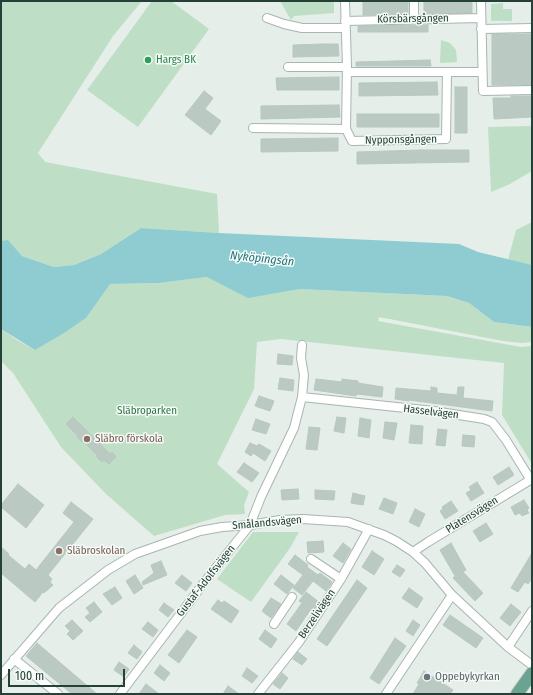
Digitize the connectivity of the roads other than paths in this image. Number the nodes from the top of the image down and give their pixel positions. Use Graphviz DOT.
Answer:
graph roads {
  1 [pos="345,1"];
  2 [pos="414,1"];
  3 [pos="481,1"];
  4 [pos="267,18"];
  5 [pos="481,18"];
  6 [pos="414,19"];
  7 [pos="345,24"];
  8 [pos="532,28"];
  9 [pos="481,29"];
  10 [pos="288,67"];
  11 [pos="347,69"];
  12 [pos="481,72"];
  13 [pos="448,73"];
  14 [pos="532,90"];
  15 [pos="254,128"];
  16 [pos="346,129"];
  17 [pos="302,345"];
  18 [pos="302,397"];
  19 [pos="531,479"];
  20 [pos="250,525"];
  21 [pos="369,529"];
  22 [pos="413,552"];
  23 [pos="311,559"];
  24 [pos="341,579"];
  25 [pos="452,595"];
  26 [pos="292,597"];
  27 [pos="532,611"];
  28 [pos="274,624"];
  29 [pos="508,647"];
  30 [pos="14,659"];
  31 [pos="532,666"];
  32 [pos="532,673"];
  33 [pos="1,675"];
  34 [pos="58,694"];
  35 [pos="120,694"];
  36 [pos="258,694"];
  37 [pos="386,694"];
  38 [pos="517,694"];
  1 -- 7 [label="street"];
  2 -- 6 [label="street"];
  3 -- 5 [label="street"];
  4 -- 7 [label="street, Körsbärsgången"];
  5 -- 6 [label="street, Körsbärsgången"];
  5 -- 9 [label="street"];
  6 -- 7 [label="street, Körsbärsgången"];
  7 -- 11 [label="street"];
  8 -- 9 [label="street"];
  9 -- 12 [label="street"];
  10 -- 11 [label="street"];
  11 -- 13 [label="street"];
  11 -- 16 [label="street"];
  12 -- 13 [label="street"];
  12 -- 14 [label="street"];
  13 -- 16 [label="street, Nypponsgången"];
  15 -- 16 [label="street"];
  17 -- 18 [label="street, Gustaf-Adolfsvägen"];
  18 -- 19 [label="street, Hasselvägen"];
  18 -- 20 [label="street, Gustaf-Adolfsvägen"];
  19 -- 22 [label="street, Platensvägen"];
  20 -- 21 [label="street, Smålandsvägen"];
  20 -- 30 [label="street, Smålandsvägen"];
  20 -- 35 [label="street, Gustaf-Adolfsvägen"];
  21 -- 22 [label="street, Smålandsvägen"];
  21 -- 24 [label="street, Berzelivägen"];
  22 -- 25 [label="street, Smålandsvägen"];
  23 -- 24 [label="street"];
  24 -- 36 [label="street, Berzelivägen"];
  25 -- 29 [label="street, Smålandsvägen"];
  25 -- 37 [label="street"];
  26 -- 28 [label="street"];
  27 -- 29 [label="street"];
  29 -- 31 [label="street, Smålandsvägen"];
  30 -- 33 [label="street, Smålandsvägen"];
  30 -- 34 [label="street"];
  32 -- 38 [label="main road"];
}
